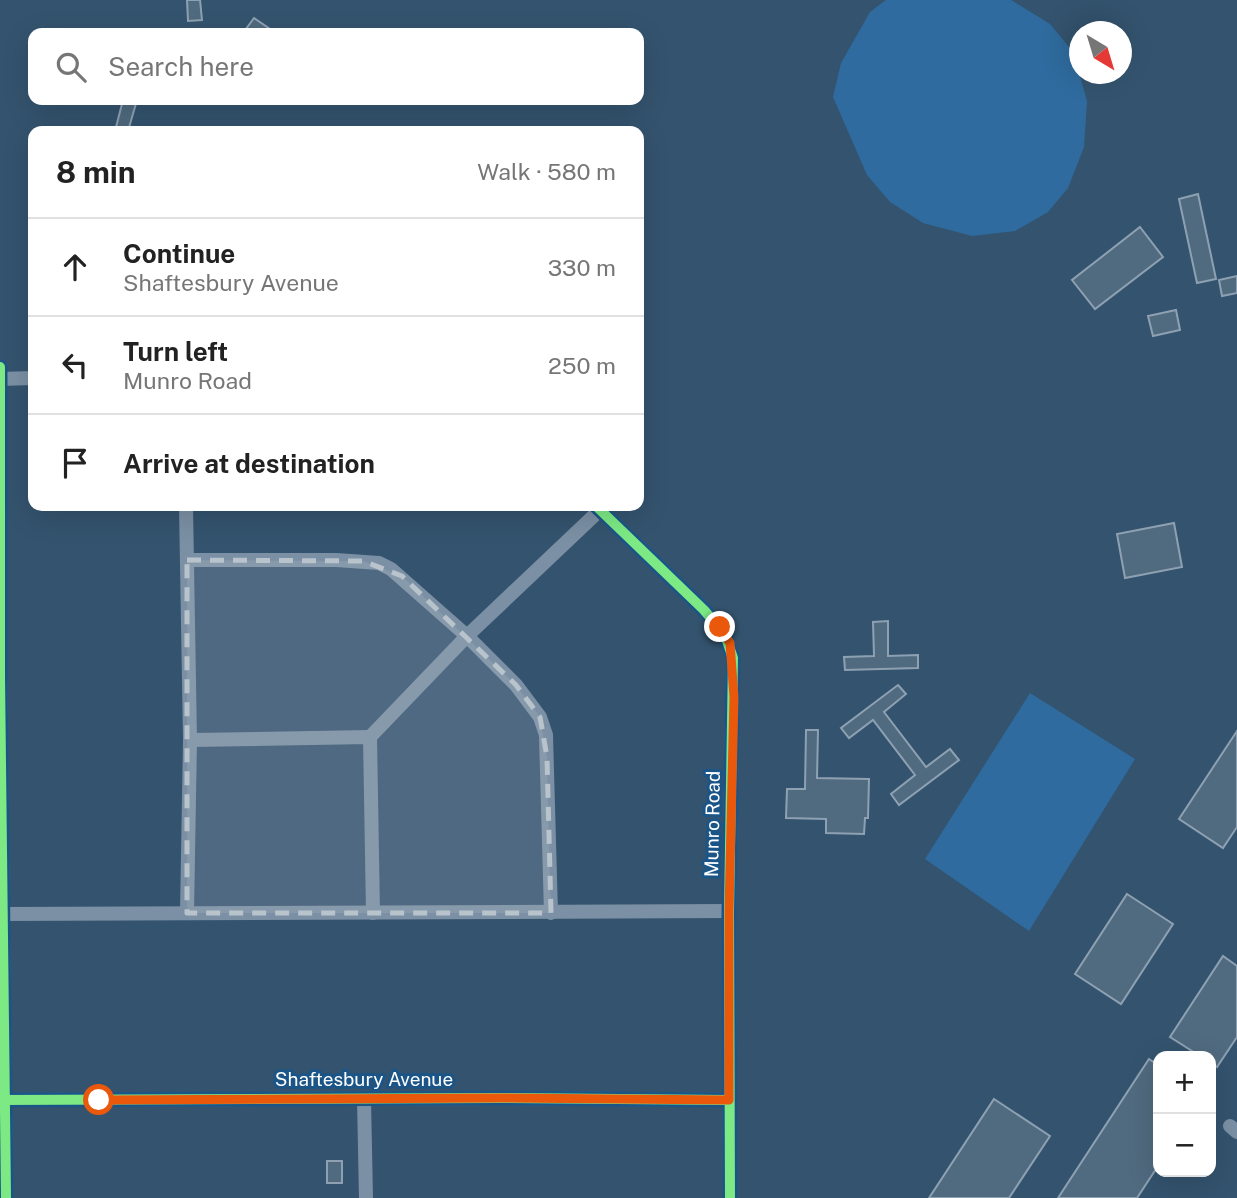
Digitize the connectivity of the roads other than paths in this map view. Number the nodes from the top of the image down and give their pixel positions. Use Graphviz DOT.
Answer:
graph roads {
  1 [pos="0,367"];
  2 [pos="28,378"];
  3 [pos="0,379"];
  4 [pos="186,511"];
  5 [pos="595,511"];
  6 [pos="601,511"];
  7 [pos="187,560"];
  8 [pos="467,636"];
  9 [pos="0,677"];
  10 [pos="370,737"];
  11 [pos="190,740"];
  12 [pos="729,911"];
  13 [pos="373,913"];
  14 [pos="551,913"];
  15 [pos="3,914"];
  16 [pos="187,914"];
  17 [pos="364,1099"];
  18 [pos="2,1100"];
  19 [pos="729,1100"];
  20 [pos="6,1198"];
  21 [pos="366,1198"];
  22 [pos="730,1198"];
  1 -- 3 [label="street"];
  2 -- 3 [label="street"];
  3 -- 9 [label="street"];
  4 -- 7 [label="street"];
  5 -- 8 [label="street"];
  6 -- 12 [label="street, Munro Road"];
  7 -- 8 [label="street"];
  7 -- 11 [label="street"];
  8 -- 10 [label="street"];
  8 -- 14 [label="street"];
  9 -- 15 [label="street"];
  10 -- 11 [label="street"];
  10 -- 13 [label="street"];
  11 -- 16 [label="street"];
  12 -- 14 [label="street"];
  12 -- 19 [label="street, Munro Road"];
  13 -- 14 [label="street"];
  13 -- 16 [label="street"];
  15 -- 16 [label="street"];
  15 -- 18 [label="street"];
  17 -- 18 [label="street, Shaftesbury Avenue"];
  17 -- 19 [label="street, Shaftesbury Avenue"];
  17 -- 21 [label="street"];
  18 -- 20 [label="street"];
  19 -- 22 [label="street, Munro Road"];
}
